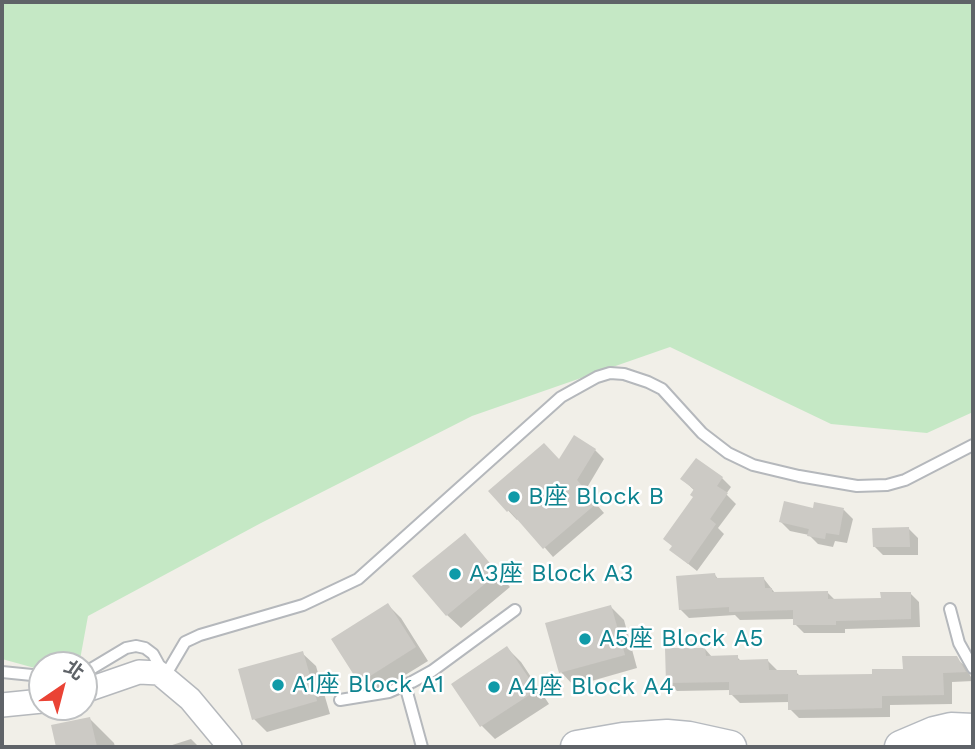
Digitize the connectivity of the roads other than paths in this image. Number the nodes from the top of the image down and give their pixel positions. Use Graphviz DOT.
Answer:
graph roads {
  1 [pos="973,446"];
  2 [pos="950,609"];
  3 [pos="515,610"];
  4 [pos="98,665"];
  5 [pos="973,667"];
  6 [pos="2,672"];
  7 [pos="28,675"];
  8 [pos="165,676"];
  9 [pos="405,685"];
  10 [pos="98,686"];
  11 [pos="340,700"];
  12 [pos="28,702"];
  13 [pos="2,705"];
  14 [pos="973,730"];
  15 [pos="230,747"];
  16 [pos="422,747"];
  17 [pos="578,747"];
  18 [pos="730,747"];
  19 [pos="901,747"];
  1 -- 8 [label="lane"];
  2 -- 5 [label="lane"];
  3 -- 9 [label="lane"];
  4 -- 8 [label="lane"];
  6 -- 7 [label="lane"];
  8 -- 10 [label="street"];
  8 -- 15 [label="street"];
  9 -- 11 [label="lane"];
  9 -- 16 [label="lane"];
  12 -- 13 [label="street"];
  14 -- 19 [label="street"];
  17 -- 18 [label="street"];
}
